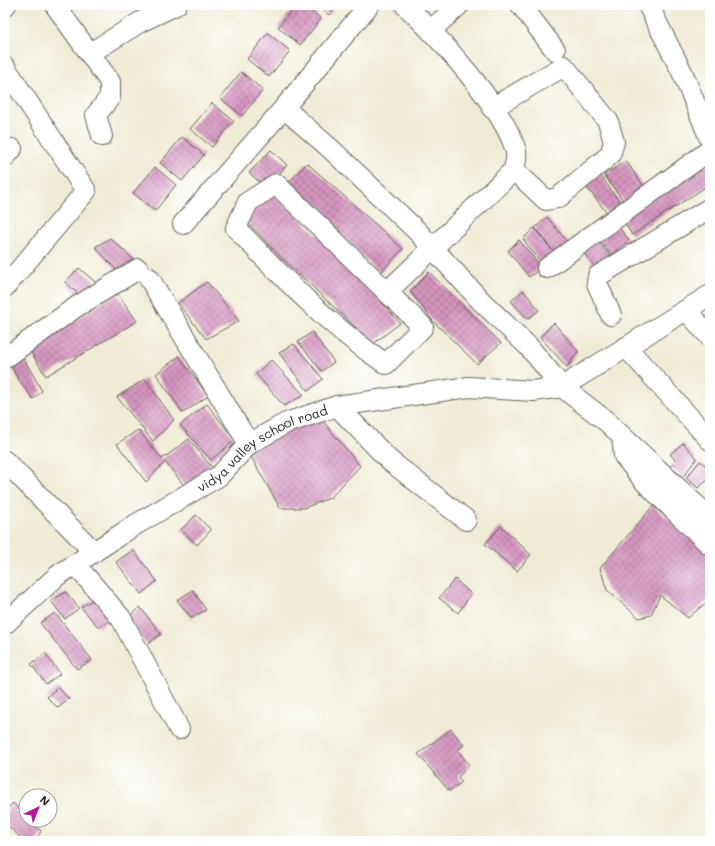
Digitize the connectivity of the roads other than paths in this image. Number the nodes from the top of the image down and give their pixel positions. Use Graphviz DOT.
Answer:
graph roads {
  1 [pos="55,5"];
  2 [pos="176,5"];
  3 [pos="369,5"];
  4 [pos="404,5"];
  5 [pos="459,5"];
  6 [pos="521,5"];
  7 [pos="648,5"];
  8 [pos="431,30"];
  9 [pos="555,50"];
  10 [pos="90,53"];
  11 [pos="5,68"];
  12 [pos="284,108"];
  13 [pos="492,108"];
  14 [pos="102,136"];
  15 [pos="710,140"];
  16 [pos="710,150"];
  17 [pos="514,170"];
  18 [pos="710,208"];
  19 [pos="183,224"];
  20 [pos="433,249"];
  21 [pos="547,268"];
  22 [pos="5,287"];
  23 [pos="387,292"];
  24 [pos="710,295"];
  25 [pos="686,310"];
  26 [pos="611,315"];
  27 [pos="710,337"];
  28 [pos="626,347"];
  29 [pos="5,358"];
  30 [pos="562,387"];
  31 [pos="337,406"];
  32 [pos="622,436"];
  33 [pos="710,440"];
  34 [pos="249,444"];
  35 [pos="5,461"];
  36 [pos="710,518"];
  37 [pos="466,520"];
  38 [pos="710,545"];
  39 [pos="94,552"];
  40 [pos="75,564"];
  41 [pos="5,624"];
  42 [pos="179,729"];
  1 -- 10 [label="street"];
  2 -- 10 [label="street"];
  3 -- 12 [label="street"];
  4 -- 8 [label="street"];
  5 -- 8 [label="street"];
  6 -- 9 [label="street"];
  7 -- 15 [label="street"];
  8 -- 13 [label="street"];
  10 -- 14 [label="street"];
  11 -- 22 [label="street"];
  12 -- 19 [label="street"];
  12 -- 20 [label="street"];
  13 -- 17 [label="street"];
  13 -- 17 [label="street"];
  16 -- 21 [label="street"];
  17 -- 20 [label="street"];
  18 -- 26 [label="street"];
  20 -- 23 [label="street"];
  20 -- 30 [label="street"];
  23 -- 23 [label="street"];
  24 -- 25 [label="street"];
  25 -- 27 [label="street"];
  25 -- 28 [label="street"];
  28 -- 30 [label="street"];
  28 -- 33 [label="street"];
  29 -- 34 [label="street"];
  30 -- 31 [label="street, vidya valley school road"];
  30 -- 32 [label="street"];
  31 -- 34 [label="street, vidya valley school road"];
  31 -- 37 [label="street"];
  32 -- 36 [label="street"];
  32 -- 38 [label="street"];
  34 -- 39 [label="street, vidya valley school road"];
  35 -- 39 [label="street"];
  39 -- 40 [label="street, vidya valley school road"];
  40 -- 41 [label="street, vidya valley school road"];
  40 -- 42 [label="street"];
}
